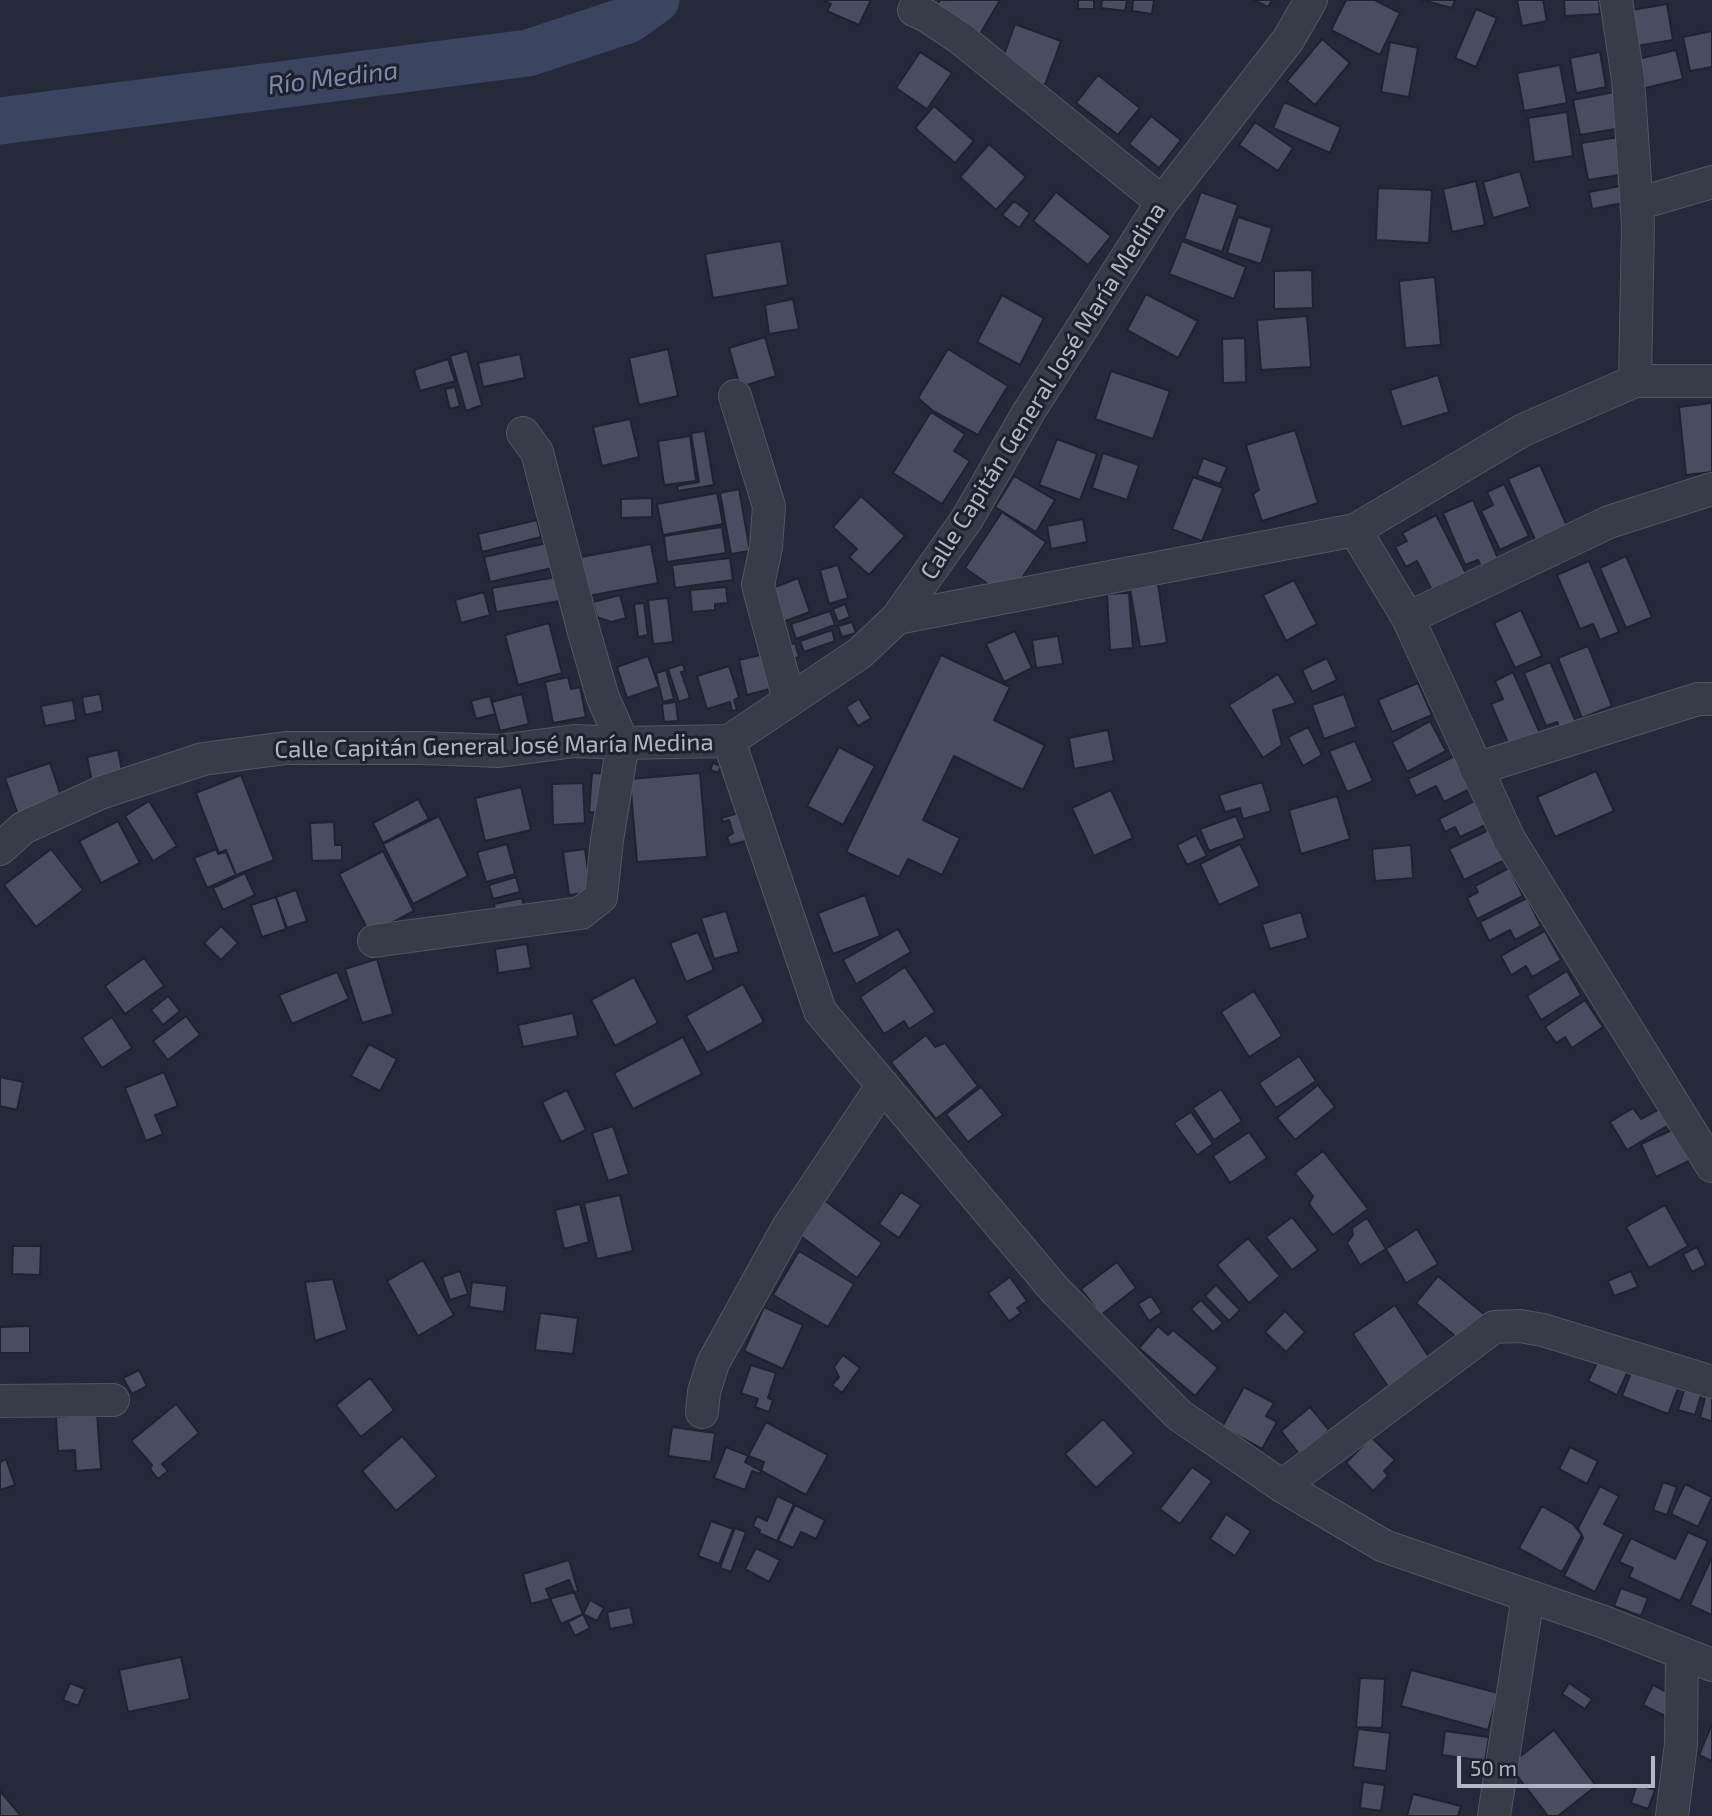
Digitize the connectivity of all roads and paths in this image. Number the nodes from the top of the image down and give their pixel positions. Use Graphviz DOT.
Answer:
graph roads {
  1 [pos="1311,0"];
  2 [pos="1616,0"];
  3 [pos="914,10"];
  4 [pos="1712,183"];
  5 [pos="1162,202"];
  6 [pos="1637,204"];
  7 [pos="1635,381"];
  8 [pos="1712,381"];
  9 [pos="735,396"];
  10 [pos="523,433"];
  11 [pos="1712,489"];
  12 [pos="1355,530"];
  13 [pos="897,618"];
  14 [pos="1408,618"];
  15 [pos="1712,699"];
  16 [pos="789,700"];
  17 [pos="729,741"];
  18 [pos="623,744"];
  19 [pos="1476,769"];
  20 [pos="0,849"];
  21 [pos="374,942"];
  22 [pos="883,1085"];
  23 [pos="1712,1166"];
  24 [pos="1712,1382"];
  25 [pos="113,1400"];
  26 [pos="0,1401"];
  27 [pos="702,1412"];
  28 [pos="1283,1486"];
  29 [pos="1528,1596"];
  30 [pos="1682,1653"];
  31 [pos="1712,1665"];
  32 [pos="1494,1816"];
  33 [pos="1672,1816"];
  1 -- 5 [label="street, Calle Capitán General José María Medina"];
  2 -- 6 [label="street"];
  3 -- 5 [label="street"];
  4 -- 6 [label="street"];
  5 -- 13 [label="street, Calle Capitán General José María Medina"];
  6 -- 7 [label="street"];
  7 -- 8 [label="street"];
  7 -- 12 [label="street"];
  9 -- 16 [label="street"];
  10 -- 18 [label="street"];
  11 -- 14 [label="street"];
  12 -- 13 [label="street"];
  12 -- 14 [label="street"];
  13 -- 16 [label="street, Calle Capitán General José María Medina"];
  14 -- 19 [label="street"];
  15 -- 19 [label="street"];
  16 -- 17 [label="street, Calle Capitán General José María Medina"];
  17 -- 18 [label="street, Calle Capitán General José María Medina"];
  17 -- 22 [label="street"];
  18 -- 20 [label="street, Calle Capitán General José María Medina"];
  18 -- 21 [label="street"];
  19 -- 23 [label="street"];
  22 -- 27 [label="street"];
  22 -- 28 [label="street"];
  24 -- 28 [label="street"];
  25 -- 26 [label="street"];
  28 -- 29 [label="street"];
  29 -- 30 [label="street"];
  29 -- 32 [label="street"];
  30 -- 31 [label="street"];
  30 -- 33 [label="street"];
}
